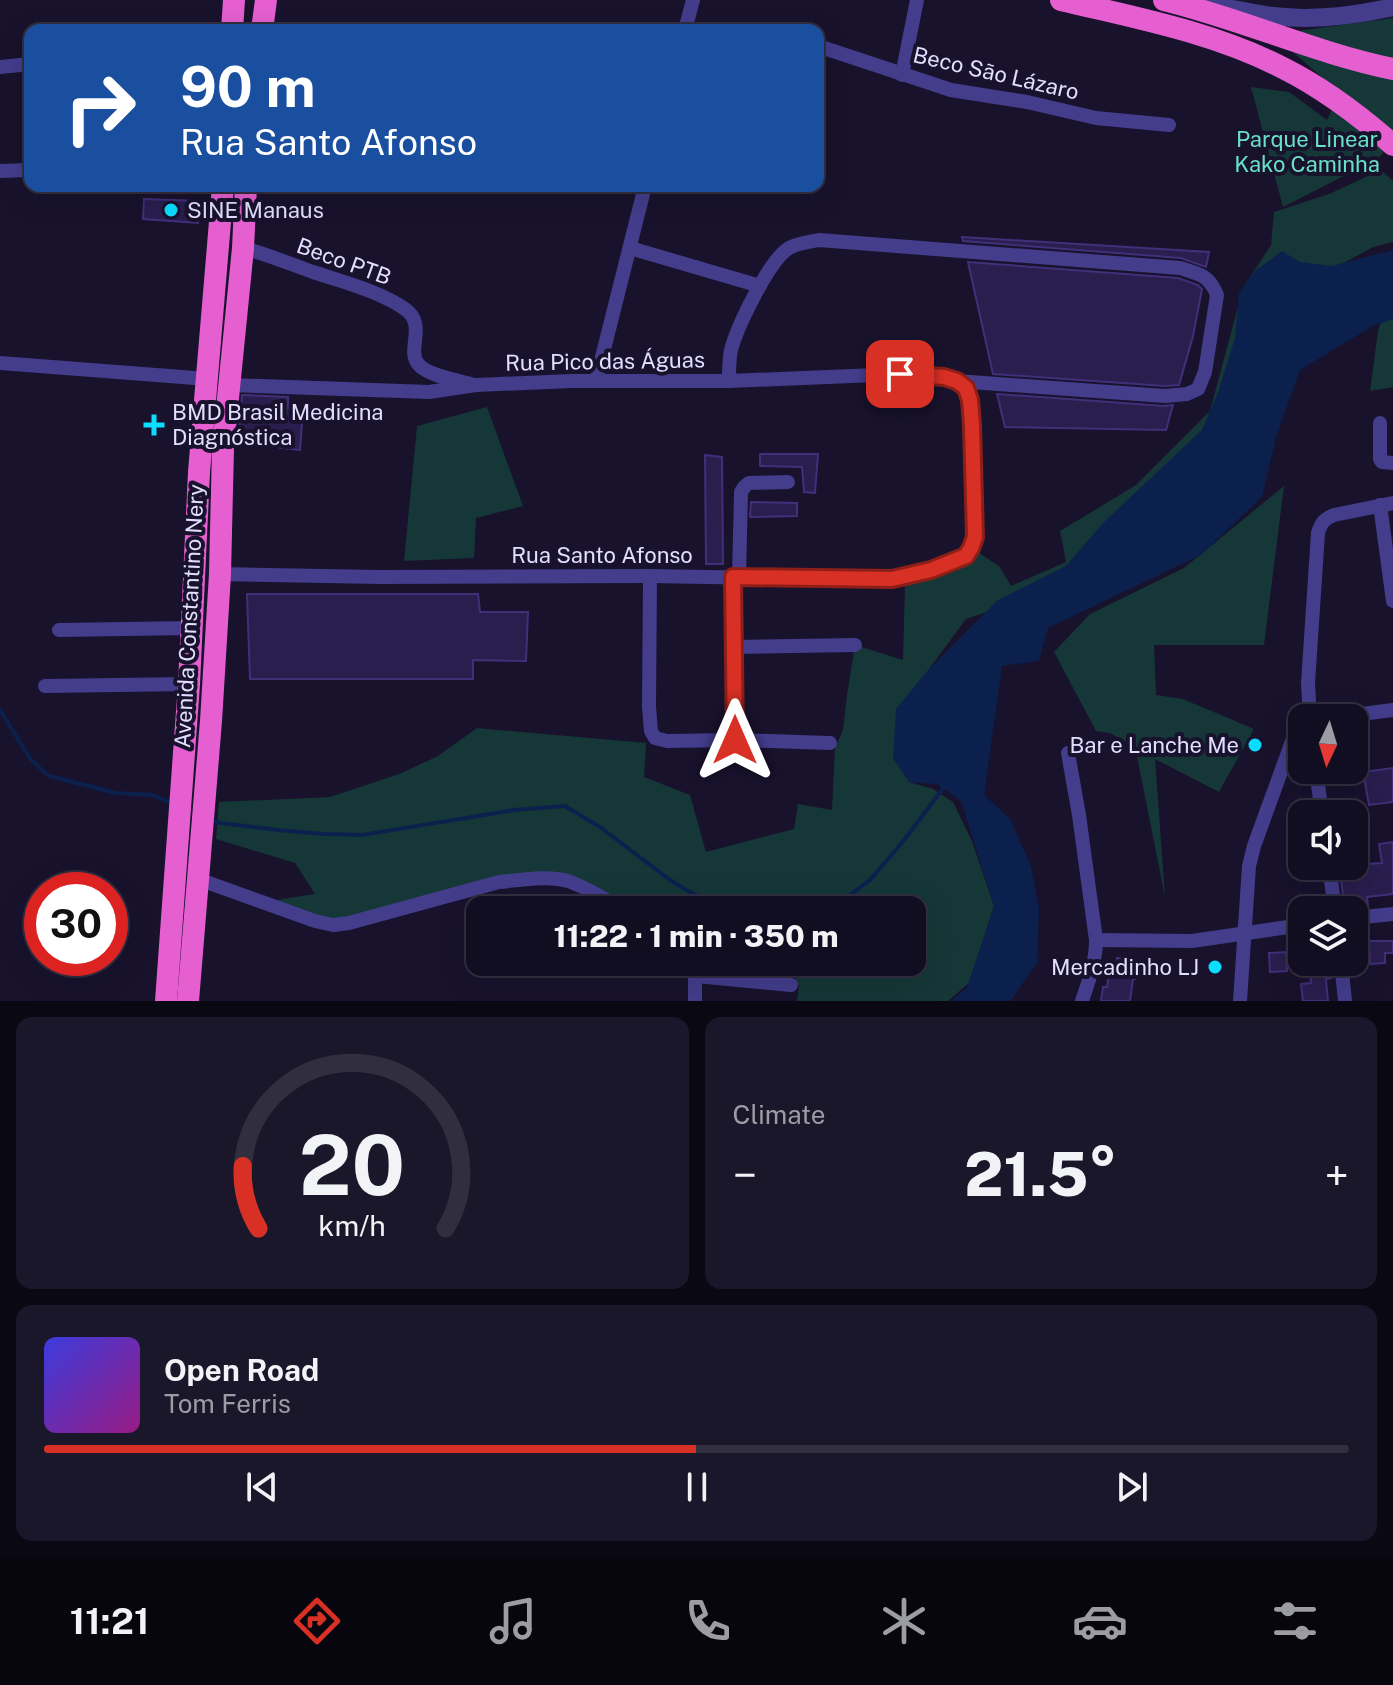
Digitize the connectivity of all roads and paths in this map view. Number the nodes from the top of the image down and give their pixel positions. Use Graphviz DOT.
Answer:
graph roads {
  1 [pos="234,0"];
  2 [pos="266,0"];
  3 [pos="693,0"];
  4 [pos="917,0"];
  5 [pos="1061,0"];
  6 [pos="1164,0"];
  7 [pos="1192,7"];
  8 [pos="1393,7"];
  9 [pos="232,24"];
  10 [pos="263,24"];
  11 [pos="687,24"];
  12 [pos="824,48"];
  13 [pos="24,65"];
  14 [pos="0,67"];
  15 [pos="1393,69"];
  16 [pos="902,75"];
  17 [pos="1169,125"];
  18 [pos="1393,145"];
  19 [pos="24,170"];
  20 [pos="0,171"];
  21 [pos="223,192"];
  22 [pos="246,192"];
  23 [pos="644,192"];
  24 [pos="243,248"];
  25 [pos="630,248"];
  26 [pos="760,286"];
  27 [pos="0,363"];
  28 [pos="596,381"];
  29 [pos="729,381"];
  30 [pos="957,381"];
  31 [pos="218,382"];
  32 [pos="476,385"];
  33 [pos="1380,423"];
  34 [pos="1393,463"];
  35 [pos="788,482"];
  36 [pos="1386,504"];
  37 [pos="220,574"];
  38 [pos="650,576"];
  39 [pos="736,577"];
  40 [pos="1393,601"];
  41 [pos="191,628"];
  42 [pos="59,630"];
  43 [pos="855,645"];
  44 [pos="734,647"];
  45 [pos="189,684"];
  46 [pos="45,686"];
  47 [pos="1309,704"];
  48 [pos="1393,710"];
  49 [pos="1368,713"];
  50 [pos="735,740"];
  51 [pos="830,743"];
  52 [pos="1288,752"];
  53 [pos="1068,753"];
  54 [pos="198,879"];
  55 [pos="596,896"];
  56 [pos="1393,914"];
  57 [pos="1368,917"];
  58 [pos="1288,927"];
  59 [pos="1243,933"];
  60 [pos="1096,940"];
  61 [pos="694,976"];
  62 [pos="736,976"];
  63 [pos="1342,976"];
  64 [pos="791,985"];
  65 [pos="166,1001"];
  66 [pos="188,1001"];
  67 [pos="695,1001"];
  68 [pos="1082,1001"];
  69 [pos="1240,1001"];
  70 [pos="1345,1001"];
  1 -- 9 [label="highway"];
  2 -- 10 [label="highway"];
  3 -- 11 [label="street"];
  4 -- 16 [label="street"];
  5 -- 18 [label="highway"];
  6 -- 7 [label="highway"];
  7 -- 8 [label="street"];
  7 -- 15 [label="highway"];
  12 -- 16 [label="street, Beco São Lázaro"];
  13 -- 14 [label="street"];
  16 -- 17 [label="street, Beco São Lázaro"];
  19 -- 20 [label="street"];
  21 -- 31 [label="highway, Avenida Constantino Nery"];
  22 -- 24 [label="highway, Avenida Constantino Nery"];
  23 -- 25 [label="street"];
  24 -- 31 [label="highway, Avenida Constantino Nery"];
  24 -- 32 [label="street, Beco PTB"];
  25 -- 26 [label="street"];
  25 -- 28 [label="street"];
  26 -- 29 [label="street"];
  26 -- 30 [label="street, Rua Pico das Águas"];
  27 -- 31 [label="street, Rua Pico das Águas"];
  28 -- 29 [label="street, Rua Pico das Águas"];
  28 -- 32 [label="street, Rua Pico das Águas"];
  29 -- 30 [label="street, Rua Pico das Águas"];
  30 -- 39 [label="street, Rua Santo Afonso"];
  31 -- 32 [label="street, Rua Pico das Águas"];
  31 -- 37 [label="highway, Avenida Constantino Nery"];
  31 -- 41 [label="highway, Avenida Constantino Nery"];
  33 -- 34 [label="street"];
  35 -- 39 [label="street"];
  36 -- 40 [label="street"];
  36 -- 47 [label="street"];
  37 -- 38 [label="street, Rua Santo Afonso"];
  37 -- 54 [label="highway, Avenida Constantino Nery"];
  38 -- 39 [label="street, Rua Santo Afonso"];
  38 -- 50 [label="street"];
  39 -- 44 [label="street"];
  41 -- 42 [label="street"];
  41 -- 45 [label="highway, Avenida Constantino Nery"];
  43 -- 44 [label="street"];
  44 -- 50 [label="street"];
  45 -- 46 [label="street"];
  45 -- 65 [label="highway, Avenida Constantino Nery"];
  48 -- 49 [label="street"];
  50 -- 51 [label="street"];
  52 -- 59 [label="street"];
  53 -- 60 [label="street"];
  54 -- 55 [label="street"];
  54 -- 66 [label="highway, Avenida Constantino Nery"];
  56 -- 57 [label="street"];
  58 -- 59 [label="street"];
  59 -- 60 [label="street"];
  59 -- 69 [label="street"];
  60 -- 68 [label="street"];
  61 -- 67 [label="street"];
  62 -- 64 [label="street"];
  63 -- 70 [label="street"];
}
